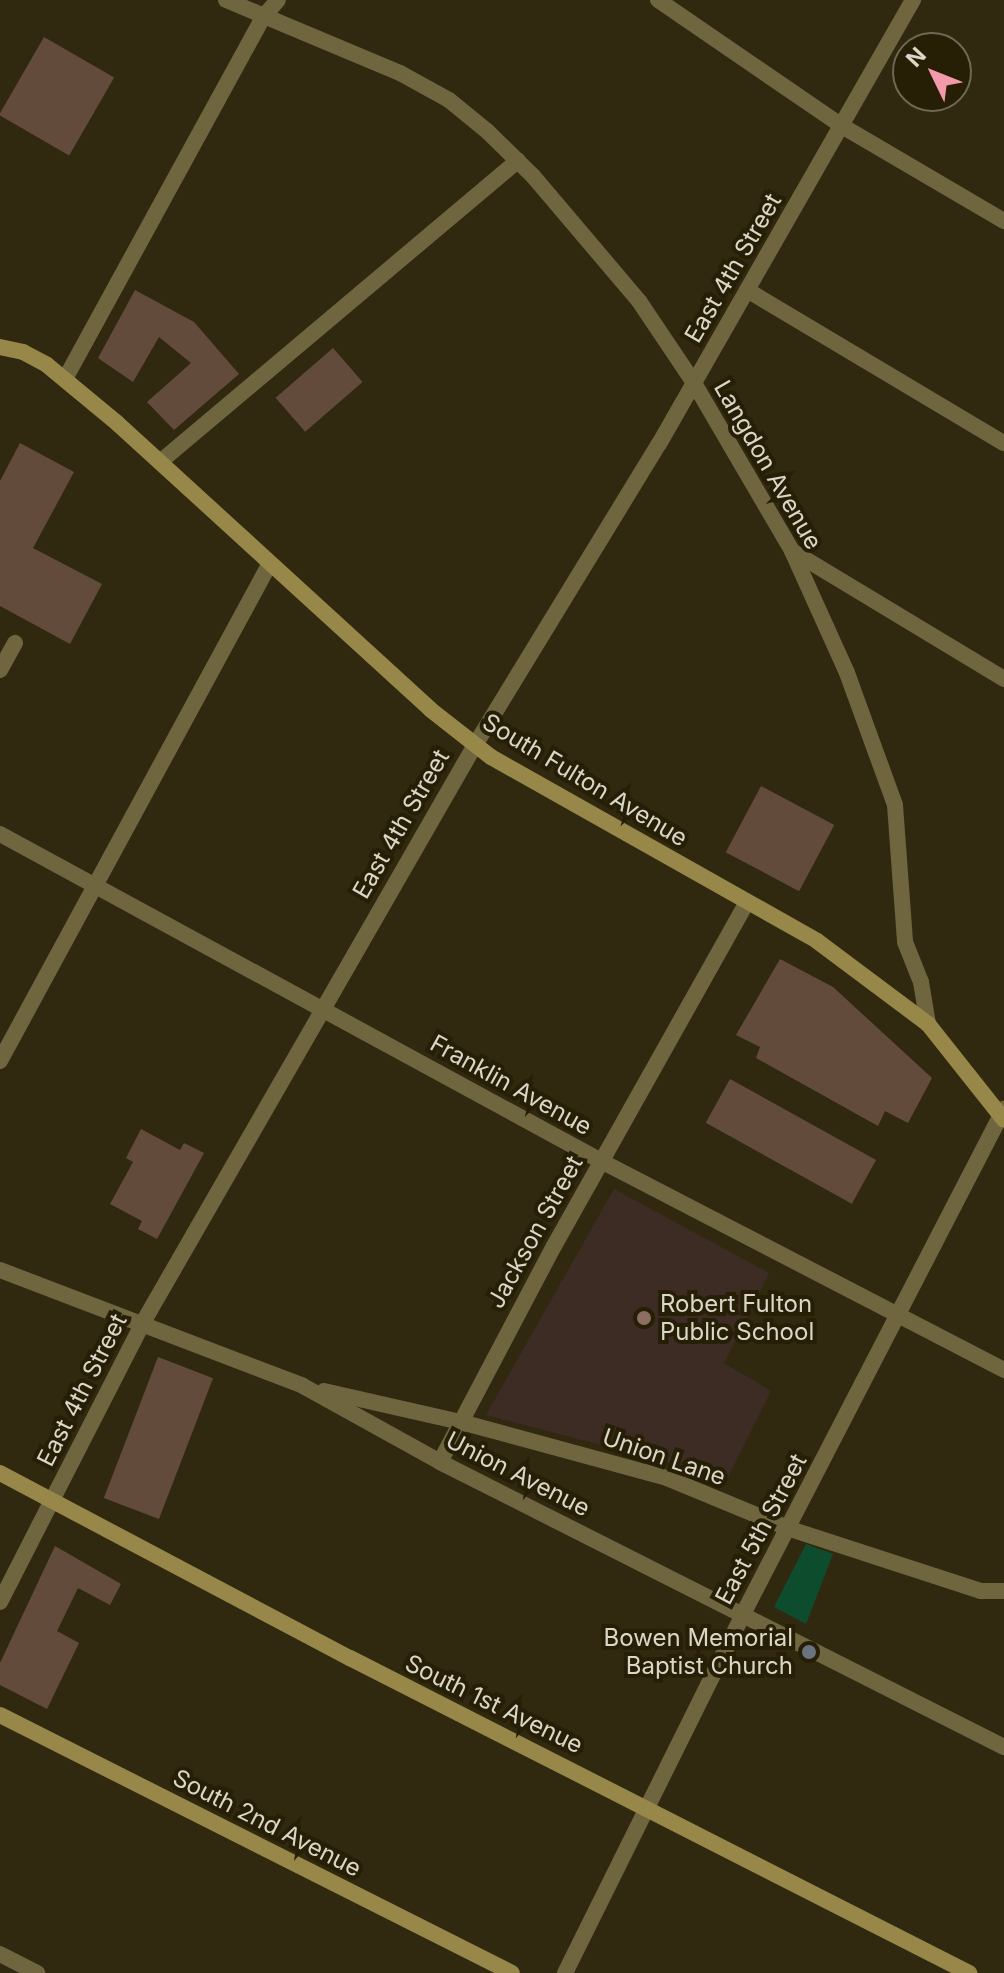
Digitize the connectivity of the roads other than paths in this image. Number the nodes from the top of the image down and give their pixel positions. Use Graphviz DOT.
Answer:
graph roads {
  1 [pos="226,0"];
  2 [pos="278,0"];
  3 [pos="658,0"];
  4 [pos="913,0"];
  5 [pos="264,16"];
  6 [pos="842,126"];
  7 [pos="518,161"];
  8 [pos="1004,221"];
  9 [pos="747,290"];
  10 [pos="0,347"];
  11 [pos="65,379"];
  12 [pos="694,383"];
  13 [pos="1004,443"];
  14 [pos="160,462"];
  15 [pos="792,551"];
  16 [pos="269,565"];
  17 [pos="15,643"];
  18 [pos="0,670"];
  19 [pos="1004,679"];
  20 [pos="475,745"];
  21 [pos="0,834"];
  22 [pos="97,886"];
  23 [pos="747,902"];
  24 [pos="322,1010"];
  25 [pos="928,1024"];
  26 [pos="0,1061"];
  27 [pos="1003,1114"];
  28 [pos="601,1161"];
  29 [pos="0,1270"];
  30 [pos="897,1315"];
  31 [pos="141,1326"];
  32 [pos="1004,1370"];
  33 [pos="303,1386"];
  34 [pos="461,1422"];
  35 [pos="440,1462"];
  36 [pos="0,1473"];
  37 [pos="52,1499"];
  38 [pos="790,1529"];
  39 [pos="1004,1591"];
  40 [pos="0,1602"];
  41 [pos="742,1616"];
  42 [pos="0,1715"];
  43 [pos="1004,1747"];
  44 [pos="648,1807"];
  45 [pos="0,1954"];
  46 [pos="37,1973"];
  47 [pos="512,1973"];
  48 [pos="565,1973"];
  49 [pos="969,1973"];
  1 -- 5 [label="street, Langdon Avenue"];
  2 -- 5 [label="street"];
  3 -- 6 [label="street"];
  4 -- 6 [label="street, East 4th Street"];
  5 -- 7 [label="street, Langdon Avenue"];
  5 -- 11 [label="street"];
  6 -- 8 [label="street"];
  6 -- 9 [label="street, East 4th Street"];
  7 -- 12 [label="street, Langdon Avenue"];
  7 -- 14 [label="street"];
  9 -- 12 [label="street, East 4th Street"];
  9 -- 13 [label="street"];
  10 -- 11 [label="street, South Fulton Avenue"];
  11 -- 14 [label="street, South Fulton Avenue"];
  12 -- 15 [label="street, Langdon Avenue"];
  12 -- 20 [label="street, East 4th Street"];
  14 -- 16 [label="street, South Fulton Avenue"];
  15 -- 19 [label="street"];
  15 -- 25 [label="street, Langdon Avenue"];
  16 -- 20 [label="street, South Fulton Avenue"];
  16 -- 22 [label="street"];
  17 -- 18 [label="street"];
  20 -- 23 [label="street, South Fulton Avenue"];
  20 -- 24 [label="street, East 4th Street"];
  21 -- 22 [label="street, Franklin Avenue"];
  22 -- 24 [label="street, Franklin Avenue"];
  22 -- 26 [label="street"];
  23 -- 25 [label="street, South Fulton Avenue"];
  23 -- 28 [label="street, Jackson Street"];
  24 -- 28 [label="street, Franklin Avenue"];
  24 -- 31 [label="street, East 4th Street"];
  25 -- 27 [label="street, South Fulton Avenue"];
  27 -- 30 [label="street, East 5th Street"];
  28 -- 30 [label="street, Franklin Avenue"];
  28 -- 34 [label="street, Jackson Street"];
  29 -- 31 [label="street, Union Avenue"];
  30 -- 32 [label="street, Franklin Avenue"];
  30 -- 38 [label="street, East 5th Street"];
  31 -- 33 [label="street, Union Avenue"];
  31 -- 37 [label="street, East 4th Street"];
  33 -- 34 [label="street, Union Lane"];
  33 -- 35 [label="street, Union Avenue"];
  34 -- 35 [label="street, Jackson Street"];
  34 -- 38 [label="street, Union Lane"];
  35 -- 41 [label="street, Union Avenue"];
  36 -- 37 [label="street, South 1st Avenue"];
  37 -- 40 [label="street, East 4th Street"];
  37 -- 44 [label="street, South 1st Avenue"];
  38 -- 39 [label="street, Union Lane"];
  38 -- 41 [label="street, East 5th Street"];
  41 -- 43 [label="street, Union Avenue"];
  41 -- 44 [label="street, East 5th Street"];
  42 -- 47 [label="street, South 2nd Avenue"];
  44 -- 48 [label="street, East 5th Street"];
  44 -- 49 [label="street, South 1st Avenue"];
  45 -- 46 [label="street"];
}
